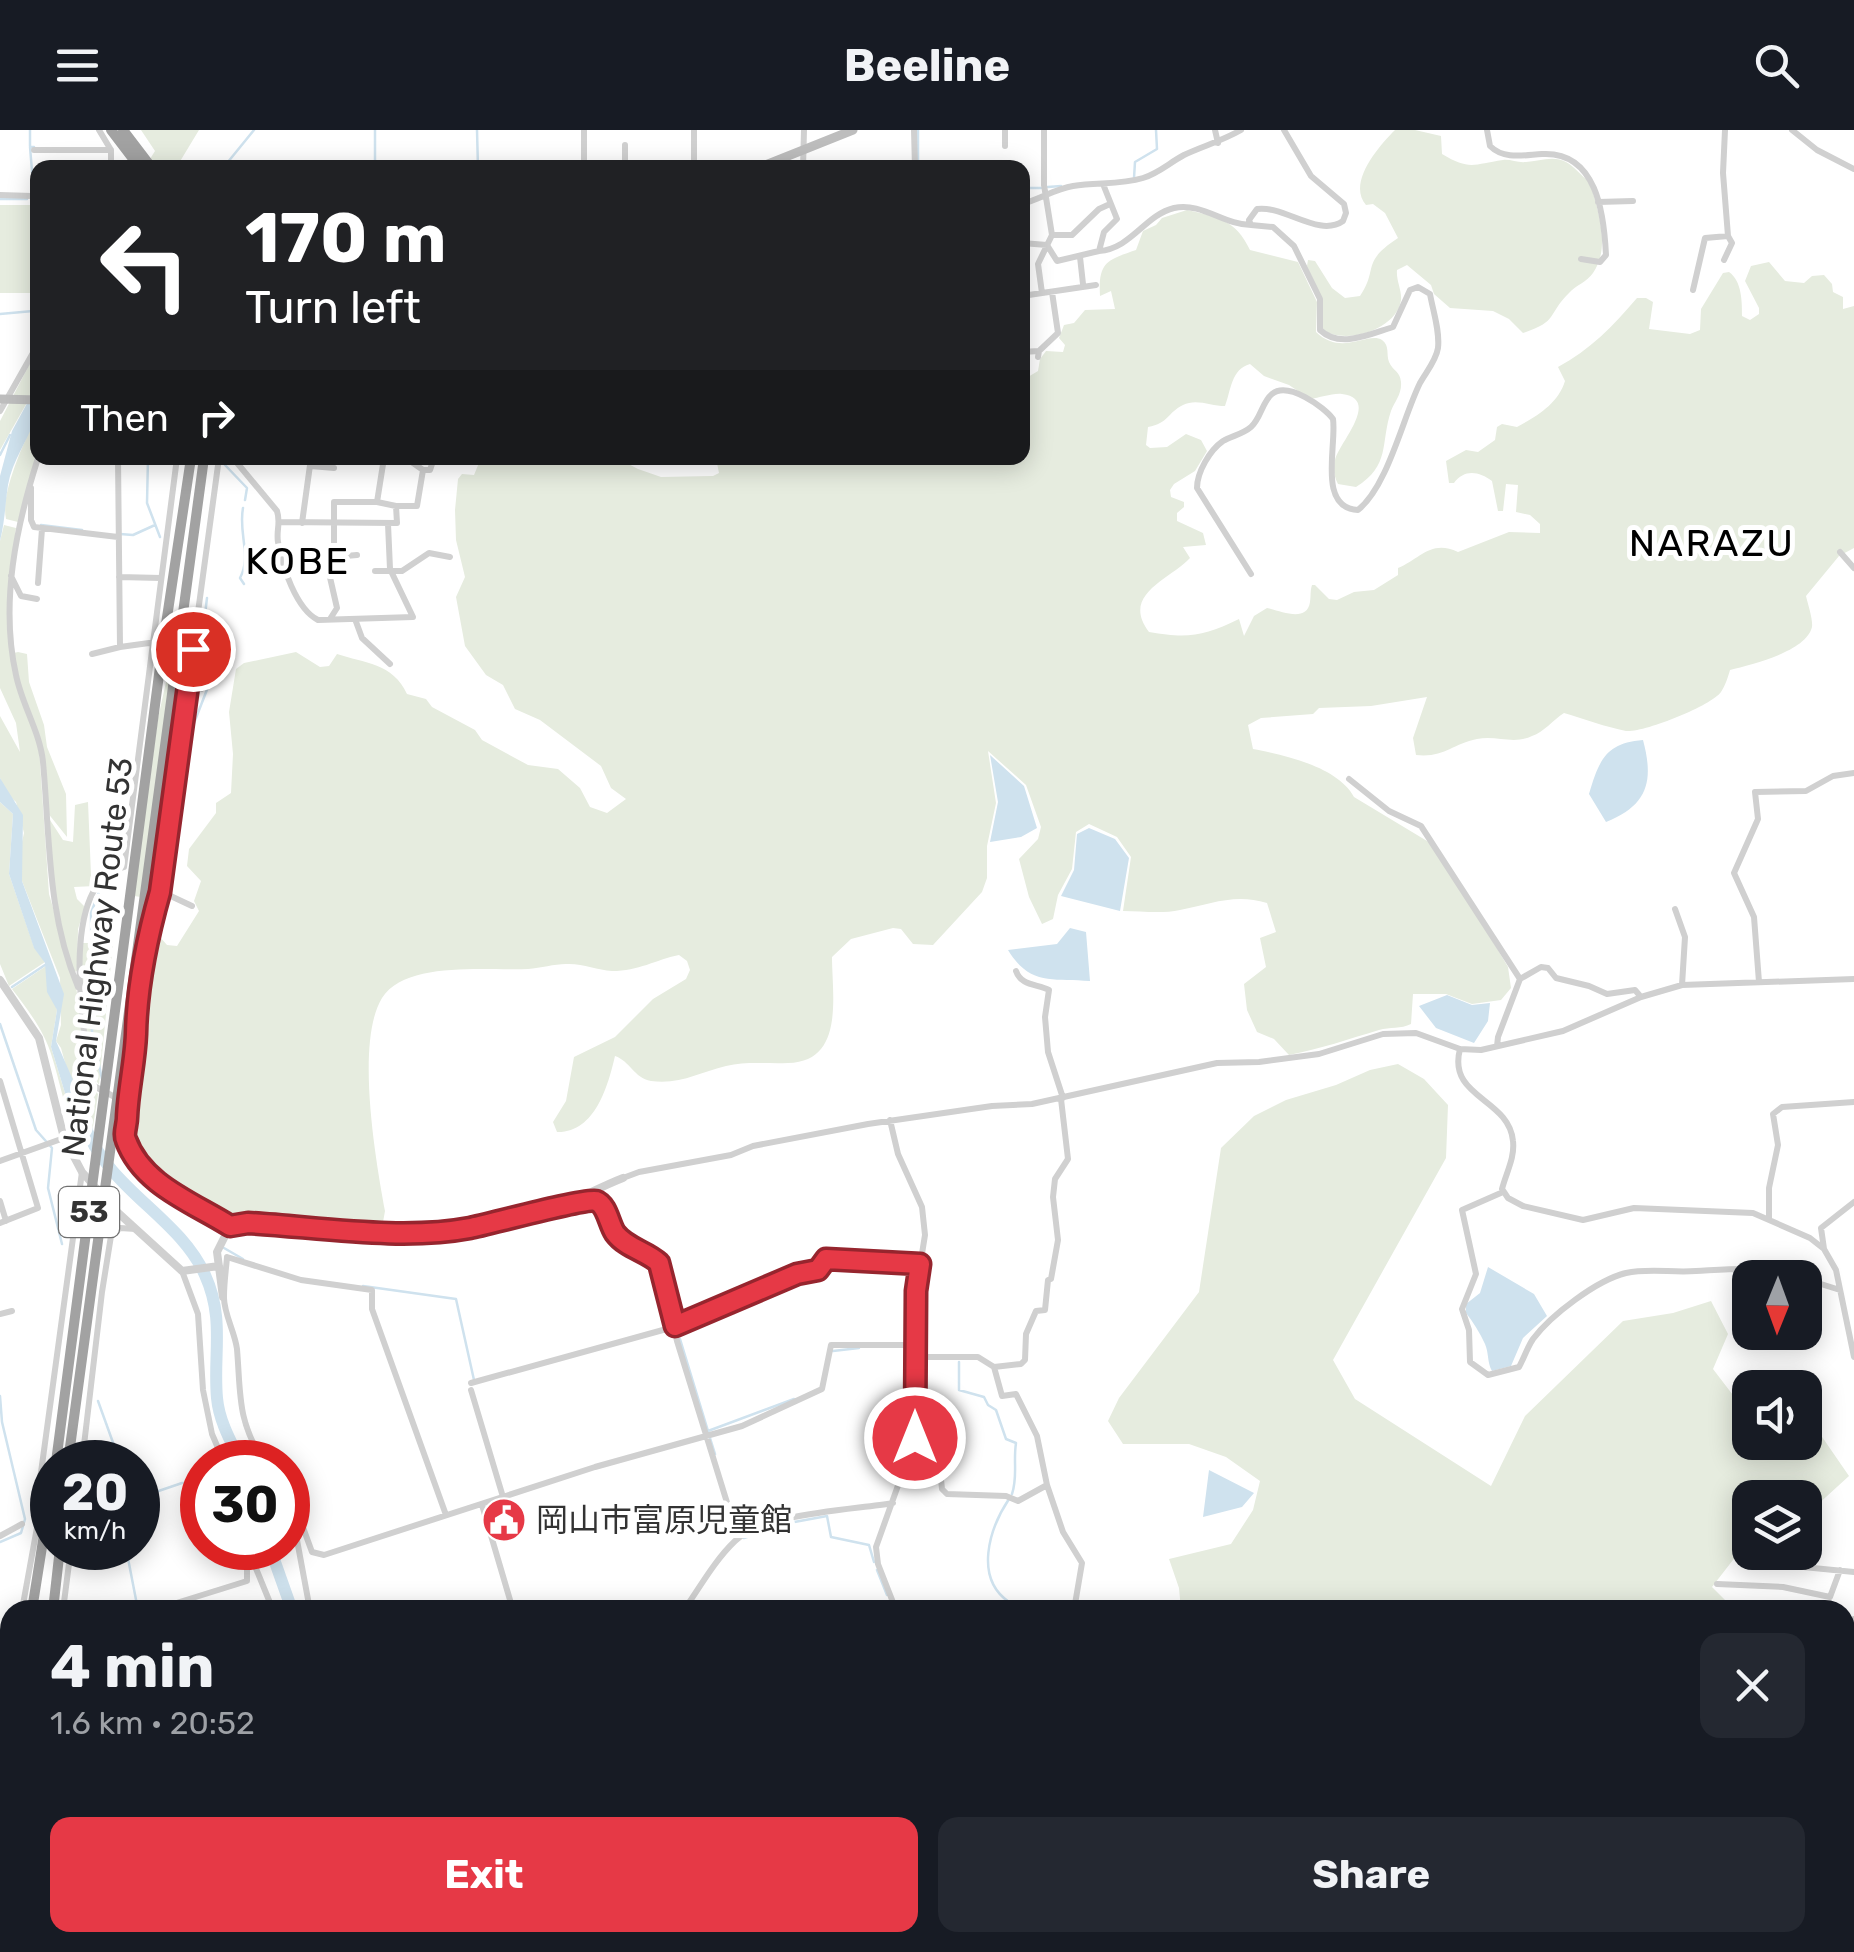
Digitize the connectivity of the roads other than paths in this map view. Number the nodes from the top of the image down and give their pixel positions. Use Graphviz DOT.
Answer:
graph roads {
  1 [pos="99,130"];
  2 [pos="111,130"];
  3 [pos="123,130"];
  4 [pos="584,130"];
  5 [pos="694,130"];
  6 [pos="804,130"];
  7 [pos="854,130"];
  8 [pos="914,130"];
  9 [pos="1005,130"];
  10 [pos="1044,130"];
  11 [pos="1215,130"];
  12 [pos="1241,130"];
  13 [pos="1284,130"];
  14 [pos="1488,130"];
  15 [pos="1725,130"];
  16 [pos="1792,130"];
  17 [pos="1218,143"];
  18 [pos="625,145"];
  19 [pos="1005,146"];
  20 [pos="34,150"];
  21 [pos="111,150"];
  22 [pos="804,150"];
  23 [pos="111,160"];
  24 [pos="134,160"];
  25 [pos="146,160"];
  26 [pos="584,160"];
  27 [pos="625,160"];
  28 [pos="694,160"];
  29 [pos="778,160"];
  30 [pos="803,160"];
  31 [pos="915,160"];
  32 [pos="1854,169"];
  33 [pos="1103,184"];
  34 [pos="0,195"];
  35 [pos="1046,195"];
  36 [pos="30,196"];
  37 [pos="1030,201"];
  38 [pos="1634,201"];
  39 [pos="1598,202"];
  40 [pos="1110,204"];
  41 [pos="1251,225"];
  42 [pos="1052,234"];
  43 [pos="1728,236"];
  44 [pos="1030,244"];
  45 [pos="1047,245"];
  46 [pos="1099,251"];
  47 [pos="1080,257"];
  48 [pos="1581,259"];
  49 [pos="1724,260"];
  50 [pos="1083,284"];
  51 [pos="1096,284"];
  52 [pos="1693,290"];
  53 [pos="1052,292"];
  54 [pos="1042,294"];
  55 [pos="1030,295"];
  56 [pos="1030,353"];
  57 [pos="30,357"];
  58 [pos="5,399"];
  59 [pos="30,400"];
  60 [pos="0,412"];
  61 [pos="36,465"];
  62 [pos="118,465"];
  63 [pos="176,465"];
  64 [pos="191,465"];
  65 [pos="203,465"];
  66 [pos="219,465"];
  67 [pos="238,465"];
  68 [pos="311,465"];
  69 [pos="322,465"];
  70 [pos="383,465"];
  71 [pos="416,465"];
  72 [pos="432,465"];
  73 [pos="334,468"];
  74 [pos="423,470"];
  75 [pos="32,477"];
  76 [pos="376,502"];
  77 [pos="396,506"];
  78 [pos="333,521"];
  79 [pos="281,522"];
  80 [pos="302,522"];
  81 [pos="388,524"];
  82 [pos="42,529"];
  83 [pos="118,535"];
  84 [pos="1840,552"];
  85 [pos="357,555"];
  86 [pos="334,556"];
  87 [pos="450,556"];
  88 [pos="1854,568"];
  89 [pos="375,571"];
  90 [pos="393,572"];
  91 [pos="1250,574"];
  92 [pos="11,576"];
  93 [pos="119,577"];
  94 [pos="161,578"];
  95 [pos="38,582"];
  96 [pos="37,599"];
  97 [pos="329,620"];
  98 [pos="355,620"];
  99 [pos="158,644"];
  100 [pos="179,646"];
  101 [pos="120,647"];
  102 [pos="193,649"];
  103 [pos="12,652"];
  104 [pos="26,652"];
  105 [pos="92,654"];
  106 [pos="390,664"];
  107 [pos="201,689"];
  108 [pos="1854,773"];
  109 [pos="1349,779"];
  110 [pos="128,867"];
  111 [pos="148,874"];
  112 [pos="162,876"];
  113 [pos="160,892"];
  114 [pos="192,906"];
  115 [pos="1675,909"];
  116 [pos="1016,972"];
  117 [pos="1854,979"];
  118 [pos="0,980"];
  119 [pos="1520,980"];
  120 [pos="1758,982"];
  121 [pos="1682,985"];
  122 [pos="78,986"];
  123 [pos="1641,997"];
  124 [pos="1497,1046"];
  125 [pos="1460,1049"];
  126 [pos="1,1086"];
  127 [pos="1062,1099"];
  128 [pos="1854,1102"];
  129 [pos="126,1103"];
  130 [pos="890,1120"];
  131 [pos="64,1138"];
  132 [pos="22,1154"];
  133 [pos="0,1161"];
  134 [pos="82,1172"];
  135 [pos="623,1178"];
  136 [pos="1503,1192"];
  137 [pos="0,1201"];
  138 [pos="1854,1202"];
  139 [pos="564,1204"];
  140 [pos="116,1210"];
  141 [pos="1769,1218"];
  142 [pos="3,1222"];
  143 [pos="230,1226"];
  144 [pos="137,1229"];
  145 [pos="111,1236"];
  146 [pos="1824,1249"];
  147 [pos="920,1264"];
  148 [pos="217,1267"];
  149 [pos="1732,1267"];
  150 [pos="184,1271"];
  151 [pos="1822,1284"];
  152 [pos="67,1287"];
  153 [pos="1840,1290"];
  154 [pos="102,1292"];
  155 [pos="223,1297"];
  156 [pos="12,1311"];
  157 [pos="0,1314"];
  158 [pos="675,1326"];
  159 [pos="915,1345"];
  160 [pos="1854,1356"];
  161 [pos="915,1357"];
  162 [pos="994,1367"];
  163 [pos="72,1388"];
  164 [pos="707,1436"];
  165 [pos="61,1440"];
  166 [pos="69,1440"];
  167 [pos="85,1440"];
  168 [pos="216,1440"];
  169 [pos="252,1440"];
  170 [pos="909,1458"];
  171 [pos="1047,1485"];
  172 [pos="503,1498"];
  173 [pos="894,1503"];
  174 [pos="482,1504"];
  175 [pos="446,1515"];
  176 [pos="22,1524"];
  177 [pos="0,1536"];
  178 [pos="738,1538"];
  179 [pos="310,1542"];
  180 [pos="1822,1568"];
  181 [pos="38,1570"];
  182 [pos="58,1570"];
  183 [pos="68,1570"];
  184 [pos="247,1570"];
  185 [pos="256,1570"];
  186 [pos="303,1570"];
  187 [pos="1840,1570"];
  188 [pos="1854,1572"];
  189 [pos="1716,1584"];
  190 [pos="24,1600"];
  191 [pos="34,1600"];
  192 [pos="54,1600"];
  193 [pos="63,1600"];
  194 [pos="186,1600"];
  195 [pos="269,1600"];
  196 [pos="308,1600"];
  197 [pos="510,1600"];
  198 [pos="692,1600"];
  199 [pos="892,1600"];
  200 [pos="1076,1600"];
  1 -- 21 [label="street"];
  2 -- 24 [label="highway"];
  3 -- 25 [label="highway"];
  4 -- 26 [label="street"];
  5 -- 28 [label="street"];
  6 -- 22 [label="street"];
  7 -- 22 [label="main road"];
  8 -- 31 [label="street"];
  9 -- 19 [label="street"];
  10 -- 35 [label="street"];
  11 -- 17 [label="street"];
  12 -- 17 [label="street"];
  13 -- 41 [label="street"];
  14 -- 39 [label="street"];
  15 -- 43 [label="street"];
  16 -- 32 [label="street"];
  17 -- 33 [label="street"];
  18 -- 27 [label="street"];
  20 -- 21 [label="street"];
  21 -- 23 [label="street"];
  22 -- 29 [label="main road"];
  22 -- 30 [label="street"];
  33 -- 35 [label="street"];
  33 -- 40 [label="street"];
  34 -- 36 [label="street"];
  35 -- 37 [label="street"];
  35 -- 42 [label="street"];
  38 -- 39 [label="street"];
  39 -- 48 [label="street"];
  40 -- 42 [label="street"];
  40 -- 46 [label="street"];
  41 -- 46 [label="street"];
  41 -- 91 [label="street"];
  42 -- 45 [label="street"];
  43 -- 49 [label="street"];
  43 -- 52 [label="street"];
  44 -- 45 [label="street"];
  45 -- 47 [label="street"];
  45 -- 54 [label="street"];
  46 -- 47 [label="street"];
  47 -- 50 [label="street"];
  50 -- 51 [label="street"];
  50 -- 53 [label="street"];
  53 -- 54 [label="street"];
  53 -- 56 [label="street"];
  54 -- 55 [label="street"];
  57 -- 58 [label="street"];
  58 -- 59 [label="main road"];
  58 -- 60 [label="street"];
  61 -- 75 [label="street"];
  62 -- 83 [label="street"];
  63 -- 94 [label="street"];
  64 -- 99 [label="highway, National Highway Route 53 / 53"];
  65 -- 100 [label="highway, National Highway Route 53 / 53"];
  66 -- 102 [label="street"];
  67 -- 79 [label="street"];
  68 -- 80 [label="street"];
  69 -- 73 [label="street"];
  70 -- 76 [label="street"];
  71 -- 74 [label="street"];
  72 -- 74 [label="street"];
  74 -- 77 [label="street"];
  75 -- 82 [label="street"];
  75 -- 92 [label="street"];
  76 -- 77 [label="street"];
  76 -- 78 [label="street"];
  77 -- 81 [label="street"];
  78 -- 80 [label="street"];
  78 -- 81 [label="street"];
  78 -- 86 [label="street"];
  79 -- 80 [label="street"];
  79 -- 97 [label="street"];
  81 -- 90 [label="street"];
  82 -- 83 [label="street"];
  82 -- 95 [label="street"];
  83 -- 93 [label="street"];
  84 -- 88 [label="street"];
  85 -- 86 [label="street"];
  86 -- 97 [label="street"];
  87 -- 90 [label="street"];
  89 -- 90 [label="street"];
  90 -- 98 [label="street"];
  92 -- 96 [label="street"];
  92 -- 103 [label="street"];
  93 -- 94 [label="street"];
  93 -- 101 [label="street"];
  94 -- 99 [label="street"];
  97 -- 98 [label="street"];
  98 -- 106 [label="street"];
  99 -- 100 [label="street"];
  99 -- 101 [label="street"];
  99 -- 110 [label="highway, National Highway Route 53 / 53"];
  100 -- 102 [label="street"];
  100 -- 111 [label="highway, National Highway Route 53 / 53"];
  101 -- 105 [label="street"];
  102 -- 107 [label="street"];
  102 -- 112 [label="street"];
  103 -- 104 [label="street"];
  103 -- 122 [label="street"];
  108 -- 120 [label="street"];
  109 -- 119 [label="street"];
  110 -- 122 [label="street"];
  110 -- 163 [label="highway, National Highway Route 53 / 53"];
  111 -- 112 [label="street"];
  111 -- 163 [label="highway, National Highway Route 53 / 53"];
  112 -- 113 [label="street"];
  113 -- 114 [label="street"];
  113 -- 129 [label="street"];
  115 -- 121 [label="street"];
  116 -- 127 [label="street"];
  117 -- 120 [label="street"];
  118 -- 131 [label="street"];
  119 -- 123 [label="street"];
  119 -- 124 [label="street"];
  120 -- 121 [label="street"];
  121 -- 123 [label="street"];
  122 -- 129 [label="street"];
  123 -- 124 [label="street"];
  124 -- 125 [label="street"];
  125 -- 127 [label="street"];
  125 -- 136 [label="street"];
  126 -- 132 [label="street"];
  127 -- 130 [label="street"];
  127 -- 162 [label="street"];
  128 -- 141 [label="street"];
  129 -- 143 [label="street"];
  130 -- 135 [label="street"];
  130 -- 147 [label="street"];
  131 -- 132 [label="street"];
  131 -- 134 [label="street"];
  132 -- 133 [label="street"];
  132 -- 142 [label="street"];
  134 -- 140 [label="street"];
  134 -- 152 [label="street"];
  135 -- 139 [label="street"];
  136 -- 141 [label="street"];
  136 -- 149 [label="street"];
  137 -- 142 [label="street"];
  138 -- 146 [label="street"];
  139 -- 143 [label="street"];
  139 -- 158 [label="street"];
  140 -- 144 [label="street"];
  140 -- 145 [label="street"];
  141 -- 146 [label="street"];
  143 -- 148 [label="street"];
  144 -- 145 [label="street"];
  144 -- 150 [label="street"];
  145 -- 154 [label="street"];
  146 -- 153 [label="street"];
  147 -- 158 [label="street"];
  147 -- 159 [label="street"];
  148 -- 150 [label="street"];
  148 -- 155 [label="street"];
  150 -- 168 [label="street"];
  151 -- 153 [label="street"];
  152 -- 154 [label="street"];
  152 -- 190 [label="street"];
  153 -- 160 [label="street"];
  154 -- 167 [label="street"];
  155 -- 169 [label="street"];
  155 -- 175 [label="street"];
  156 -- 157 [label="street"];
  158 -- 164 [label="street"];
  158 -- 172 [label="street"];
  159 -- 161 [label="street"];
  159 -- 164 [label="street"];
  161 -- 162 [label="street"];
  161 -- 170 [label="street"];
  162 -- 171 [label="street"];
  163 -- 165 [label="highway, National Highway Route 53 / 53"];
  163 -- 166 [label="highway, National Highway Route 53 / 53"];
  164 -- 172 [label="street"];
  164 -- 178 [label="street"];
  170 -- 171 [label="street"];
  170 -- 173 [label="street"];
  171 -- 200 [label="street"];
  172 -- 174 [label="street"];
  173 -- 178 [label="street"];
  173 -- 199 [label="street"];
  174 -- 175 [label="street"];
  174 -- 197 [label="street"];
  175 -- 179 [label="street"];
  176 -- 177 [label="street"];
  178 -- 198 [label="street"];
  180 -- 187 [label="street"];
  181 -- 191 [label="highway"];
  182 -- 192 [label="highway"];
  183 -- 193 [label="street"];
  184 -- 194 [label="street"];
  185 -- 195 [label="street"];
  186 -- 196 [label="street"];
  187 -- 188 [label="street"];
  187 -- 189 [label="street"];
}
